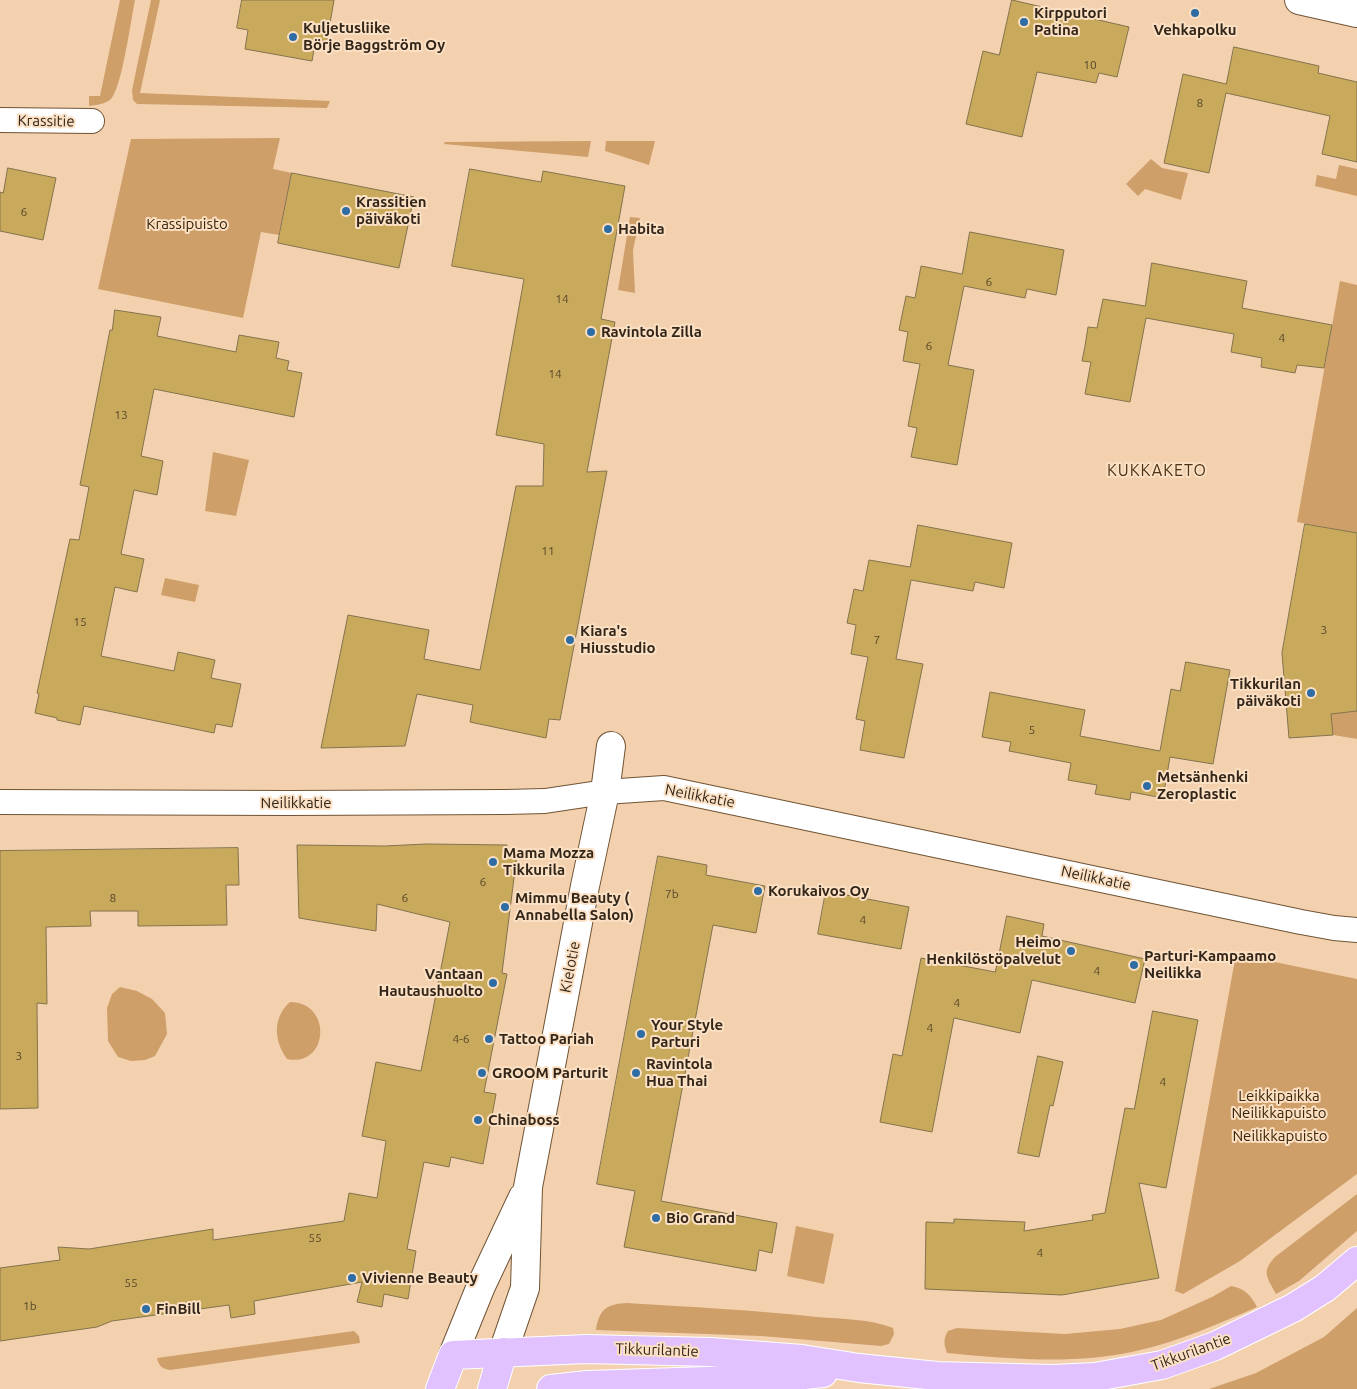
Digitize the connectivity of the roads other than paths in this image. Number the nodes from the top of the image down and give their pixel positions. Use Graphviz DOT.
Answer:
graph roads {
  1 [pos="1298,0"];
  2 [pos="1357,13"];
  3 [pos="0,120"];
  4 [pos="92,121"];
  5 [pos="611,746"];
  6 [pos="605,792"];
  7 [pos="0,802"];
  8 [pos="1356,930"];
  9 [pos="528,1187"];
  10 [pos="1355,1261"];
  11 [pos="503,1352"];
  12 [pos="453,1355"];
  13 [pos="860,1368"];
  14 [pos="440,1389"];
  15 [pos="492,1389"];
  16 [pos="551,1389"];
  1 -- 2 [label="street"];
  3 -- 4 [label="street, Krassitie"];
  5 -- 6 [label="street, Kielotie"];
  6 -- 7 [label="street, Neilikkatie"];
  6 -- 8 [label="street, Neilikkatie"];
  6 -- 9 [label="street, Kielotie"];
  9 -- 11 [label="street, Kielotie"];
  9 -- 12 [label="street, Kielotie"];
  10 -- 13 [label="main road, Tikkurilantie"];
  11 -- 12 [label="main road, Tikkurilantie"];
  11 -- 13 [label="main road, Tikkurilantie"];
  11 -- 15 [label="main road, Kielotie"];
  12 -- 14 [label="main road, Kielotie"];
  13 -- 16 [label="main road, Tikkurilantie"];
}
